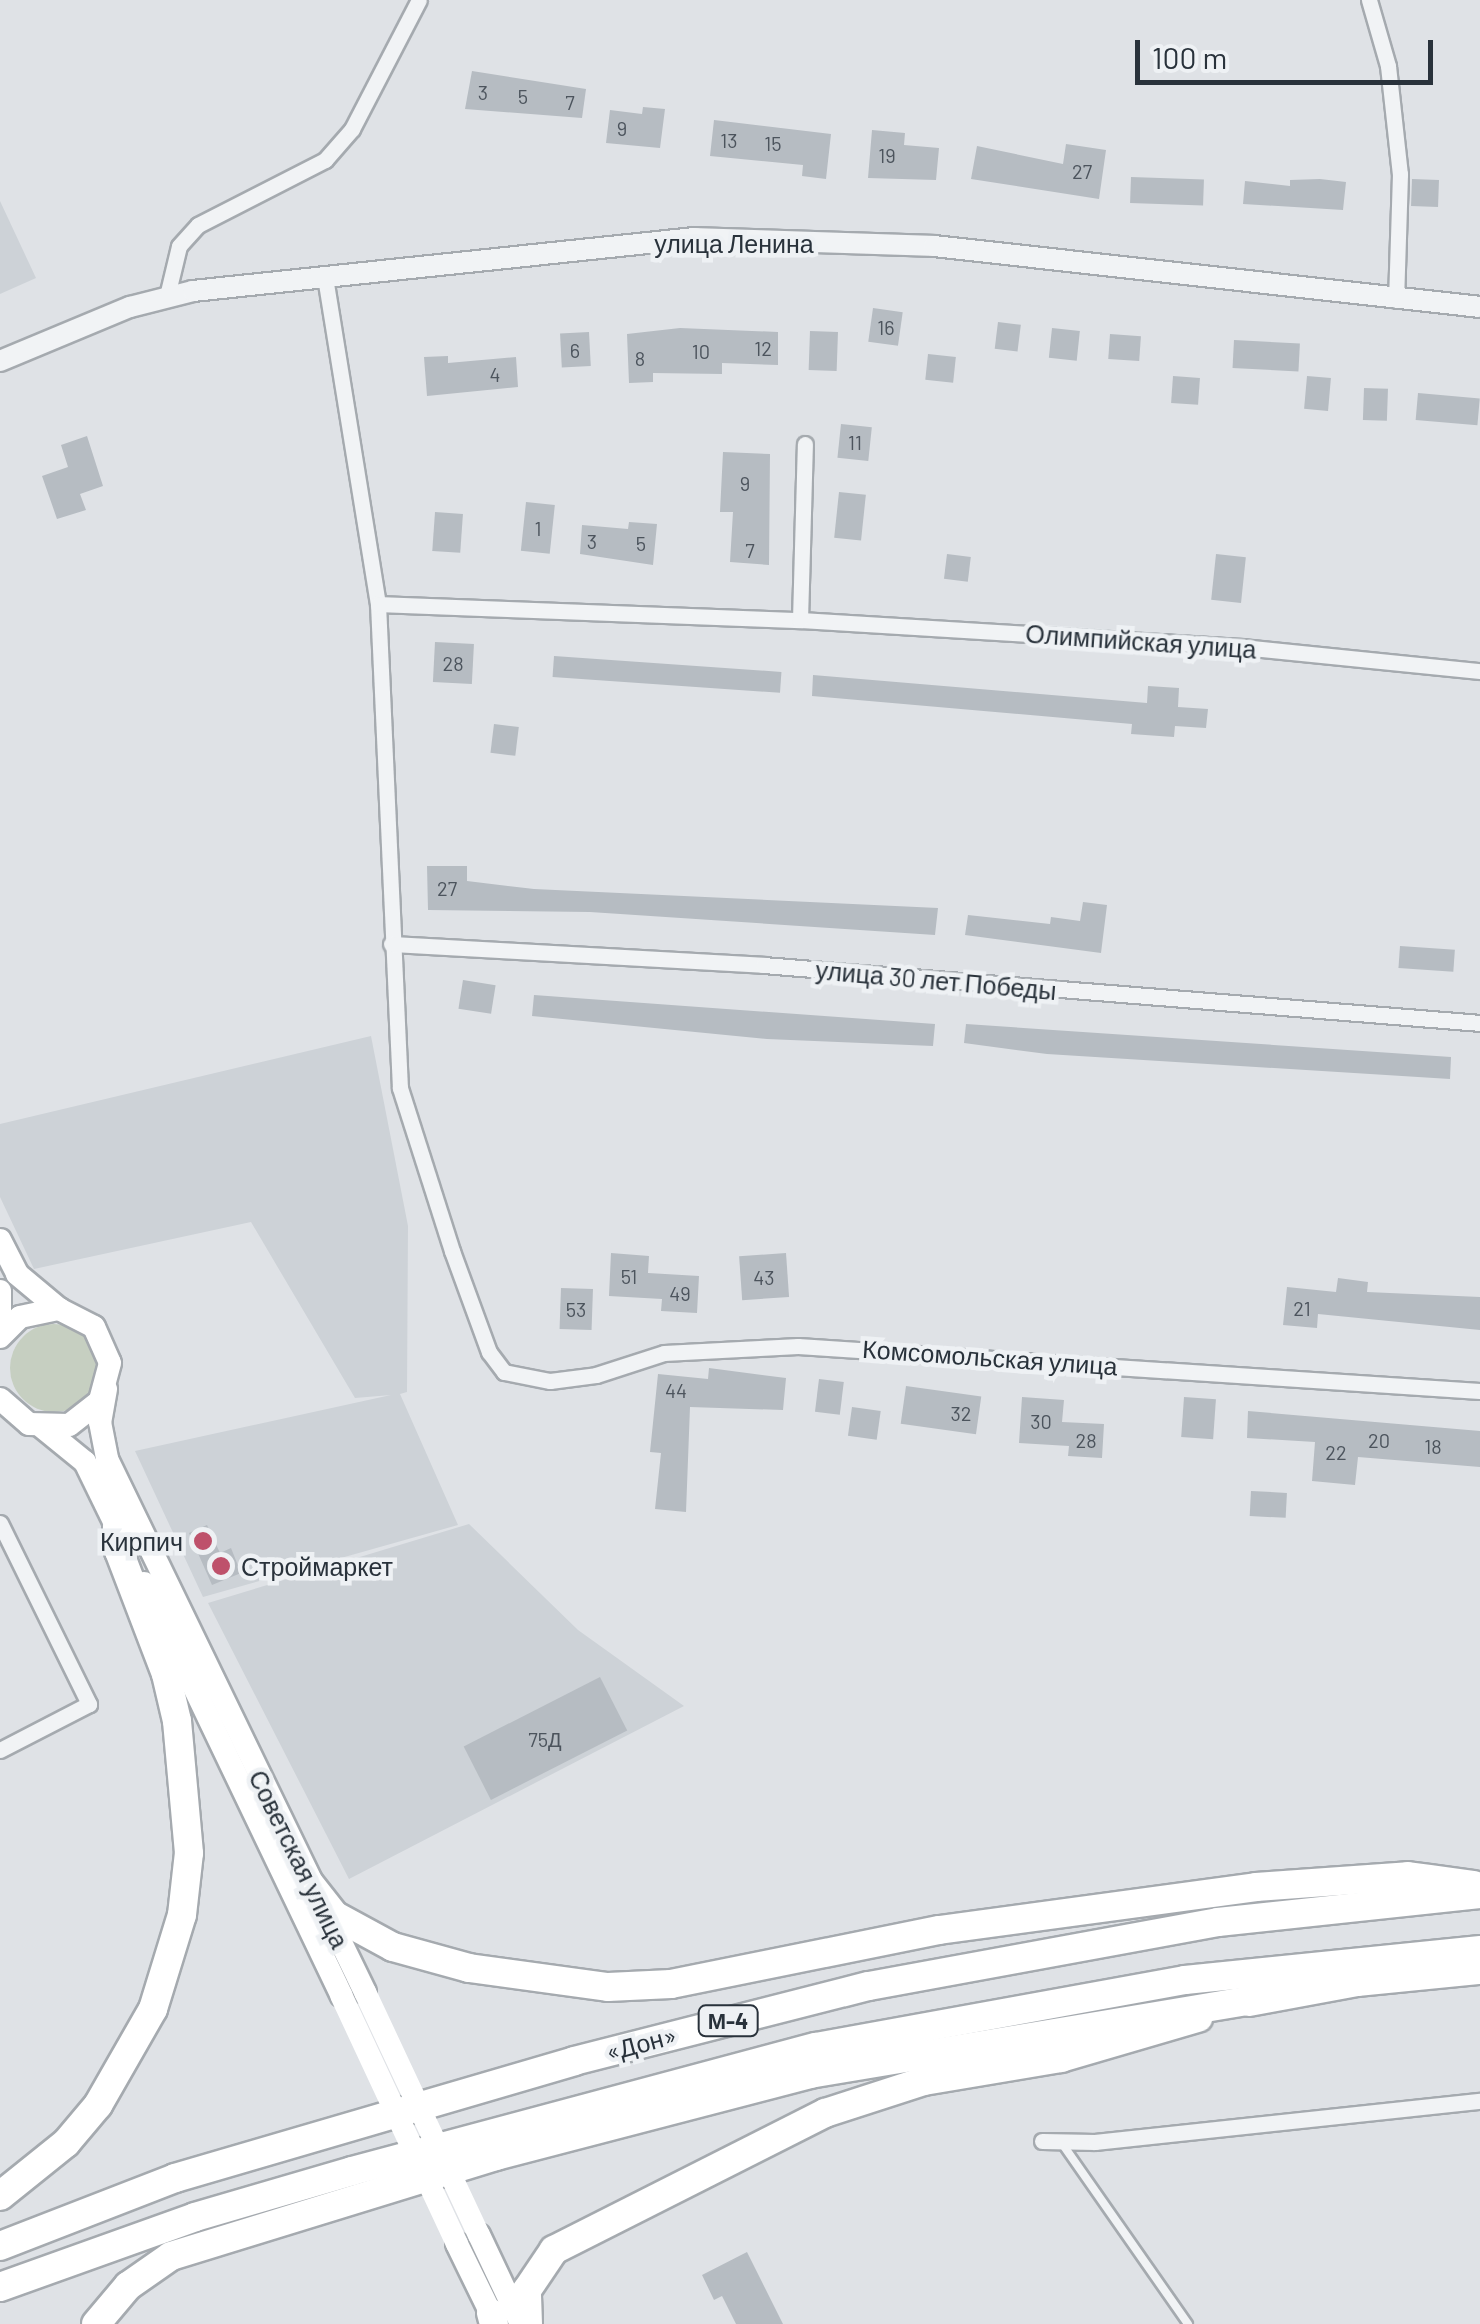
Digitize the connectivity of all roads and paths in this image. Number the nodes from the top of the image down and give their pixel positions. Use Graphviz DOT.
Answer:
graph roads {
  1 [pos="419,0"];
  2 [pos="1369,0"];
  3 [pos="325,276"];
  4 [pos="167,296"];
  5 [pos="1396,300"];
  6 [pos="1480,307"];
  7 [pos="0,361"];
  8 [pos="805,444"];
  9 [pos="378,604"];
  10 [pos="800,620"];
  11 [pos="1480,671"];
  12 [pos="391,944"];
  13 [pos="1480,1022"];
  14 [pos="0,1240"];
  15 [pos="0,1292"];
  16 [pos="59,1309"];
  17 [pos="0,1328"];
  18 [pos="0,1337"];
  19 [pos="106,1389"];
  20 [pos="1480,1390"];
  21 [pos="0,1399"];
  22 [pos="42,1427"];
  23 [pos="0,1523"];
  24 [pos="117,1527"];
  25 [pos="0,1750"];
  26 [pos="310,1884"];
  27 [pos="1480,1886"];
  28 [pos="1480,1894"];
  29 [pos="1480,1950"];
  30 [pos="1480,1970"];
  31 [pos="1262,1998"];
  32 [pos="1480,2101"];
  33 [pos="1042,2141"];
  34 [pos="1061,2142"];
  35 [pos="0,2196"];
  36 [pos="0,2246"];
  37 [pos="0,2288"];
  38 [pos="494,2320"];
  39 [pos="96,2324"];
  40 [pos="524,2324"];
  41 [pos="1188,2324"];
  1 -- 4 [label="street"];
  2 -- 5 [label="street"];
  3 -- 4 [label="street, улица Ленина"];
  3 -- 5 [label="street, улица Ленина"];
  3 -- 9 [label="street"];
  4 -- 7 [label="street, улица Ленина"];
  5 -- 6 [label="street, улица Ленина"];
  8 -- 10 [label="street"];
  9 -- 10 [label="street, Олимпийская улица"];
  9 -- 12 [label="street"];
  10 -- 11 [label="street, Олимпийская улица"];
  12 -- 13 [label="street, улица 30 лет Победы"];
  12 -- 20 [label="street, Комсомольская улица"];
  14 -- 16 [label="main road"];
  15 -- 17 [label="main road"];
  16 -- 18 [label="main road"];
  16 -- 19 [label="main road, Советская улица"];
  19 -- 22 [label="main road"];
  19 -- 26 [label="main road, Советская улица"];
  21 -- 22 [label="main road, Советская улица"];
  22 -- 24 [label="main road, Советская улица"];
  23 -- 25 [label="street"];
  24 -- 35 [label="highway"];
  24 -- 38 [label="main road, Советская улица, bridge"];
  26 -- 27 [label="highway"];
  26 -- 40 [label="main road, Советская улица, bridge"];
  28 -- 36 [label="highway, «Дон» / М-4"];
  29 -- 37 [label="highway, «Дон» / М-4"];
  30 -- 31 [label="highway"];
  31 -- 39 [label="highway"];
  31 -- 40 [label="highway"];
  32 -- 34 [label="street"];
  33 -- 34 [label="street"];
  34 -- 41 [label="lane"];
}
